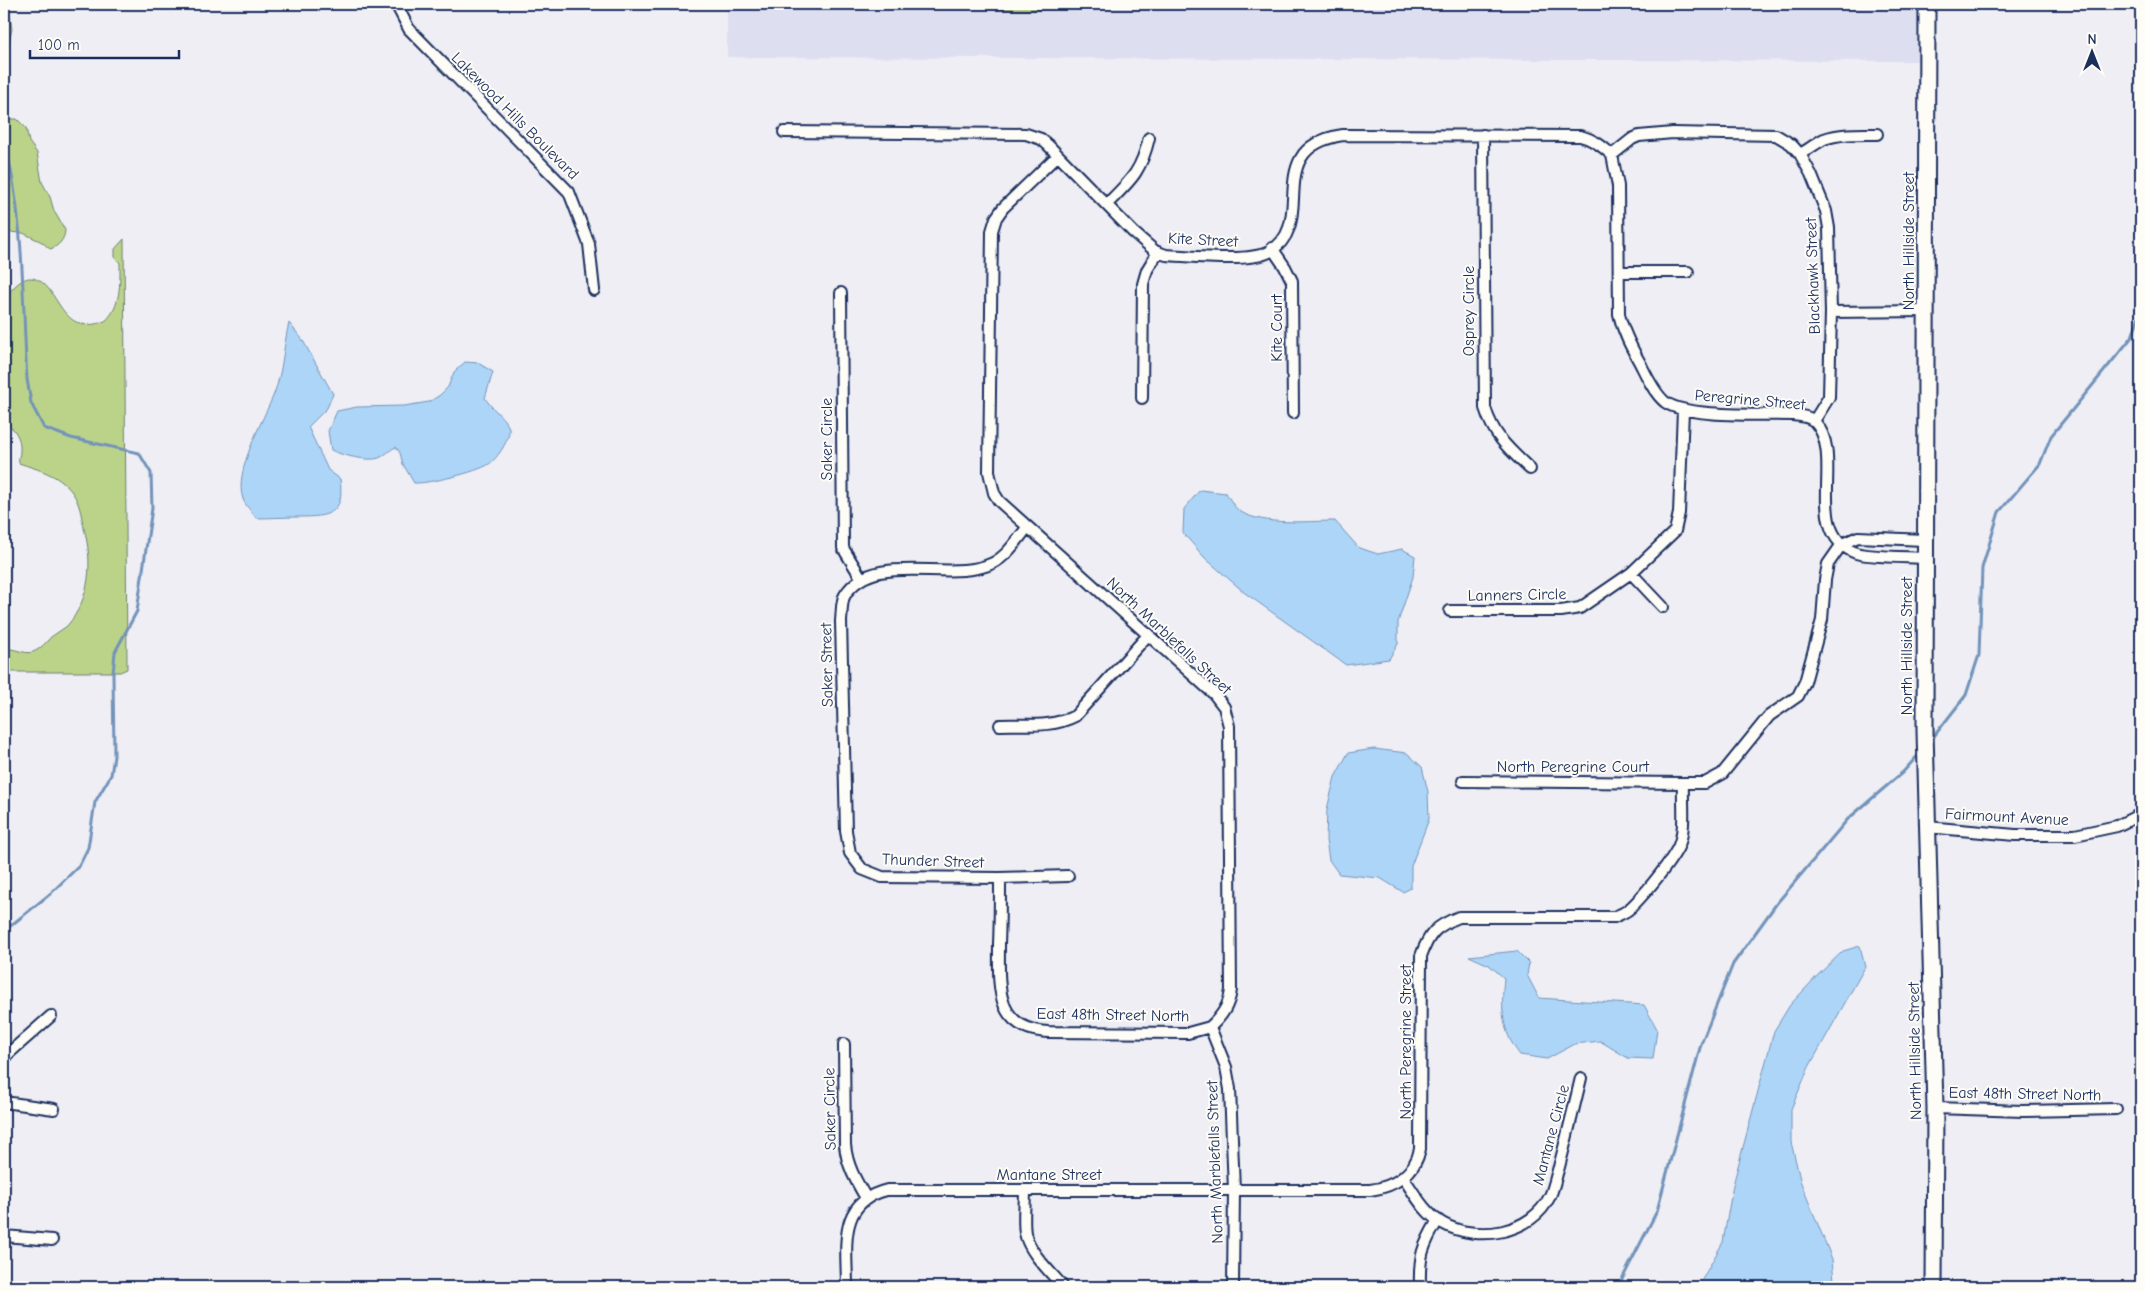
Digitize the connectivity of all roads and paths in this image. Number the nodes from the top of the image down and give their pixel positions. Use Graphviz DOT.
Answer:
graph roads {
  1 [pos="396,4"];
  2 [pos="1927,4"];
  3 [pos="784,132"];
  4 [pos="1877,134"];
  5 [pos="1483,136"];
  6 [pos="1148,138"];
  7 [pos="1800,154"];
  8 [pos="1058,155"];
  9 [pos="1612,155"];
  10 [pos="1107,204"];
  11 [pos="1272,248"];
  12 [pos="1158,252"];
  13 [pos="1619,272"];
  14 [pos="1688,272"];
  15 [pos="594,290"];
  16 [pos="841,293"];
  17 [pos="1926,311"];
  18 [pos="1831,312"];
  19 [pos="1142,398"];
  20 [pos="1683,410"];
  21 [pos="1293,413"];
  22 [pos="1814,421"];
  23 [pos="1530,469"];
  24 [pos="1027,528"];
  25 [pos="1924,540"];
  26 [pos="1842,544"];
  27 [pos="1925,558"];
  28 [pos="1631,573"];
  29 [pos="862,579"];
  30 [pos="1663,607"];
  31 [pos="1450,611"];
  32 [pos="1149,634"];
  33 [pos="1000,725"];
  34 [pos="844,758"];
  35 [pos="1463,781"];
  36 [pos="1683,782"];
  37 [pos="2141,814"];
  38 [pos="1927,827"];
  39 [pos="1068,876"];
  40 [pos="1000,878"];
  41 [pos="51,1016"];
  42 [pos="1210,1028"];
  43 [pos="844,1044"];
  44 [pos="4,1060"];
  45 [pos="1581,1078"];
  46 [pos="4,1102"];
  47 [pos="1935,1108"];
  48 [pos="54,1109"];
  49 [pos="2116,1109"];
  50 [pos="1934,1164"];
  51 [pos="1403,1177"];
  52 [pos="1025,1190"];
  53 [pos="1234,1190"];
  54 [pos="866,1198"];
  55 [pos="1438,1220"];
  56 [pos="4,1236"];
  57 [pos="52,1240"];
  58 [pos="848,1287"];
  59 [pos="1064,1287"];
  60 [pos="1233,1287"];
  61 [pos="1420,1287"];
  62 [pos="1926,1287"];
  63 [pos="1934,1287"];
  1 -- 15 [label="street, Lakewood Hills Boulevard"];
  2 -- 17 [label="main road, North Hillside Street"];
  3 -- 8 [label="street, Kite Street"];
  4 -- 7 [label="street"];
  5 -- 9 [label="street"];
  5 -- 11 [label="street"];
  5 -- 23 [label="street, Osprey Circle"];
  6 -- 10 [label="street"];
  7 -- 9 [label="street, Blackhawk Street"];
  7 -- 18 [label="street, Blackhawk Street"];
  8 -- 10 [label="street, Kite Street"];
  8 -- 24 [label="street, North Marblefalls Street"];
  9 -- 13 [label="street, Peregrine Street"];
  10 -- 12 [label="street, Kite Street"];
  11 -- 12 [label="street, Kite Street"];
  11 -- 21 [label="street, Kite Court"];
  12 -- 19 [label="street"];
  13 -- 14 [label="street"];
  13 -- 20 [label="street, Peregrine Street"];
  16 -- 29 [label="street, Saker Circle"];
  17 -- 18 [label="street"];
  17 -- 25 [label="main road, North Hillside Street"];
  18 -- 22 [label="street, Blackhawk Street"];
  20 -- 22 [label="street, Peregrine Street"];
  20 -- 28 [label="street, Lanners Circle"];
  22 -- 26 [label="street, Peregrine Street"];
  24 -- 29 [label="street"];
  24 -- 32 [label="street, North Marblefalls Street"];
  25 -- 26 [label="street"];
  25 -- 27 [label="main road, North Hillside Street"];
  26 -- 27 [label="street"];
  26 -- 36 [label="street"];
  27 -- 38 [label="main road, North Hillside Street"];
  28 -- 30 [label="street"];
  28 -- 31 [label="street, Lanners Circle"];
  29 -- 34 [label="street, Saker Street"];
  32 -- 33 [label="street"];
  32 -- 42 [label="street, North Marblefalls Street"];
  34 -- 40 [label="street, Thunder Street"];
  35 -- 36 [label="street, North Peregrine Court"];
  36 -- 51 [label="street, North Peregrine Street"];
  37 -- 38 [label="street, Fairmount Avenue"];
  38 -- 47 [label="main road, North Hillside Street"];
  39 -- 40 [label="street, Thunder Street"];
  40 -- 42 [label="street, East 48th Street North"];
  41 -- 44 [label="street"];
  42 -- 53 [label="street, North Marblefalls Street"];
  43 -- 54 [label="street, Saker Circle"];
  45 -- 55 [label="street, Mantane Circle"];
  46 -- 48 [label="street"];
  47 -- 49 [label="street, East 48th Street North"];
  47 -- 50 [label="main road, North Hillside Street"];
  50 -- 62 [label="main road"];
  50 -- 63 [label="main road, North Hillside Street"];
  51 -- 53 [label="street, Mantane Street"];
  51 -- 55 [label="street, Mantane Circle"];
  52 -- 53 [label="street, Mantane Street"];
  52 -- 54 [label="street, Mantane Street"];
  52 -- 59 [label="street"];
  53 -- 60 [label="street, North Marblefalls Street"];
  54 -- 58 [label="street"];
  55 -- 61 [label="street"];
  56 -- 57 [label="street"];
}
